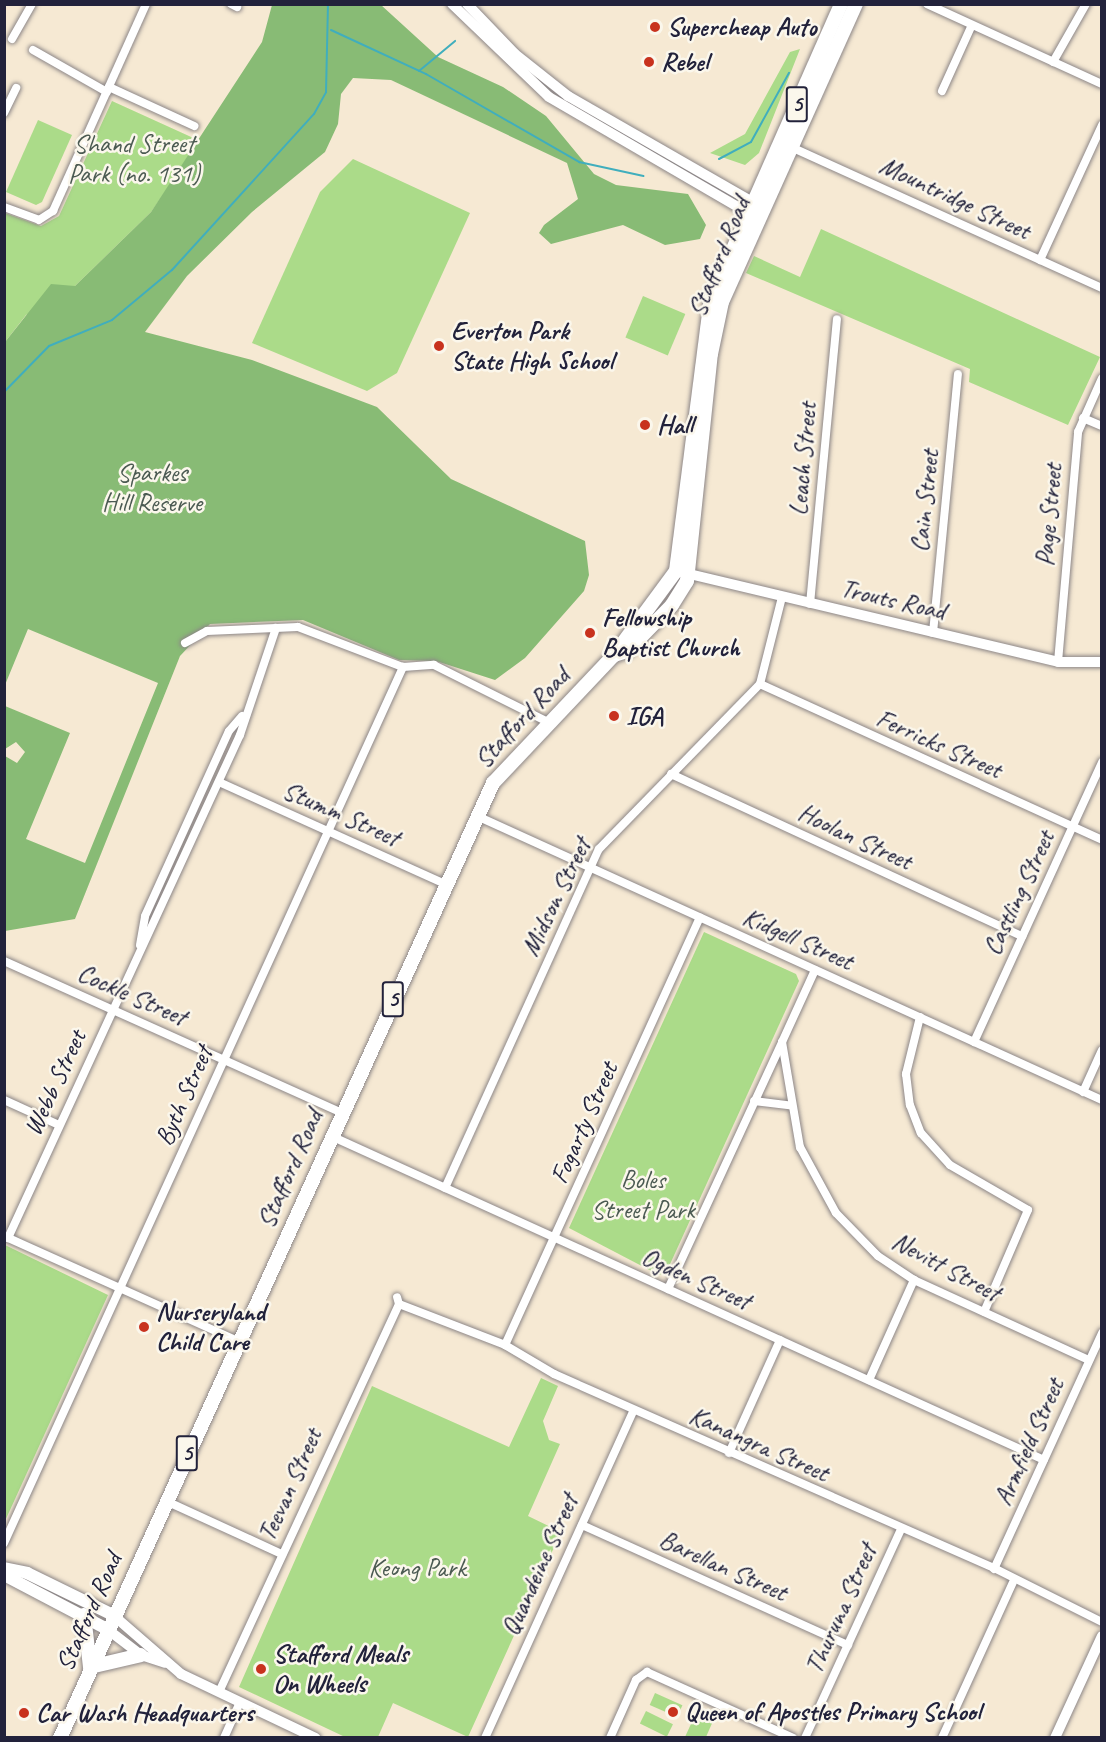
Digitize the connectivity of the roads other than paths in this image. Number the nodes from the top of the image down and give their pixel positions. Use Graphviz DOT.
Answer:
graph roads {
  1 [pos="32,4"];
  2 [pos="146,4"];
  3 [pos="452,4"];
  4 [pos="467,4"];
  5 [pos="841,4"];
  6 [pos="856,4"];
  7 [pos="927,4"];
  8 [pos="1084,5"];
  9 [pos="972,25"];
  10 [pos="12,39"];
  11 [pos="33,50"];
  12 [pos="1053,62"];
  13 [pos="1101,84"];
  14 [pos="16,88"];
  15 [pos="108,89"];
  16 [pos="942,91"];
  17 [pos="4,114"];
  18 [pos="1101,125"];
  19 [pos="194,126"];
  20 [pos="791,147"];
  21 [pos="4,207"];
  22 [pos="755,210"];
  23 [pos="1040,260"];
  24 [pos="1101,288"];
  25 [pos="837,319"];
  26 [pos="958,374"];
  27 [pos="1101,378"];
  28 [pos="1083,418"];
  29 [pos="1101,426"];
  30 [pos="682,573"];
  31 [pos="782,597"];
  32 [pos="810,604"];
  33 [pos="276,628"];
  34 [pos="933,633"];
  35 [pos="185,643"];
  36 [pos="1058,662"];
  37 [pos="1101,662"];
  38 [pos="403,667"];
  39 [pos="760,684"];
  40 [pos="244,714"];
  41 [pos="548,722"];
  42 [pos="1101,762"];
  43 [pos="672,774"];
  44 [pos="219,782"];
  45 [pos="477,816"];
  46 [pos="1072,827"];
  47 [pos="328,831"];
  48 [pos="1101,840"];
  49 [pos="591,868"];
  50 [pos="446,884"];
  51 [pos="700,917"];
  52 [pos="1022,936"];
  53 [pos="140,945"];
  54 [pos="4,961"];
  55 [pos="815,970"];
  56 [pos="112,1009"];
  57 [pos="920,1017"];
  58 [pos="782,1042"];
  59 [pos="974,1042"];
  60 [pos="1101,1050"];
  61 [pos="224,1060"];
  62 [pos="1083,1092"];
  63 [pos="4,1100"];
  64 [pos="1101,1100"];
  65 [pos="754,1101"];
  66 [pos="792,1106"];
  67 [pos="342,1113"];
  68 [pos="59,1125"];
  69 [pos="331,1137"];
  70 [pos="445,1188"];
  71 [pos="6,1237"];
  72 [pos="554,1237"];
  73 [pos="914,1280"];
  74 [pos="121,1288"];
  75 [pos="668,1289"];
  76 [pos="398,1301"];
  77 [pos="984,1312"];
  78 [pos="1101,1333"];
  79 [pos="780,1340"];
  80 [pos="238,1341"];
  81 [pos="505,1345"];
  82 [pos="1089,1360"];
  83 [pos="869,1380"];
  84 [pos="634,1410"];
  85 [pos="729,1453"];
  86 [pos="1044,1460"];
  87 [pos="165,1501"];
  88 [pos="582,1525"];
  89 [pos="900,1531"];
  90 [pos="4,1544"];
  91 [pos="282,1554"];
  92 [pos="4,1568"];
  93 [pos="994,1569"];
  94 [pos="4,1575"];
  95 [pos="1013,1582"];
  96 [pos="84,1615"];
  97 [pos="113,1615"];
  98 [pos="1101,1622"];
  99 [pos="107,1629"];
  100 [pos="1101,1636"];
  101 [pos="848,1646"];
  102 [pos="141,1655"];
  103 [pos="165,1663"];
  104 [pos="90,1667"];
  105 [pos="219,1692"];
  106 [pos="240,1702"];
  107 [pos="60,1737"];
  108 [pos="224,1737"];
  109 [pos="316,1737"];
  110 [pos="485,1737"];
  111 [pos="610,1737"];
  112 [pos="793,1737"];
  113 [pos="805,1737"];
  114 [pos="942,1737"];
  115 [pos="1055,1737"];
  1 -- 10 [label="street"];
  2 -- 15 [label="street"];
  3 -- 22 [label="main road"];
  4 -- 22 [label="main road"];
  5 -- 22 [label="highway, Stafford Road / 5"];
  6 -- 20 [label="highway, Stafford Road / 5"];
  7 -- 9 [label="street"];
  8 -- 12 [label="street"];
  9 -- 12 [label="street"];
  9 -- 16 [label="street"];
  11 -- 15 [label="street"];
  12 -- 13 [label="street"];
  14 -- 17 [label="street"];
  15 -- 19 [label="street"];
  15 -- 21 [label="street"];
  18 -- 23 [label="street"];
  20 -- 22 [label="highway, Stafford Road / 5"];
  20 -- 23 [label="street, Mountridge Street"];
  22 -- 30 [label="highway, Stafford Road / 5"];
  23 -- 24 [label="street, Mountridge Street"];
  25 -- 32 [label="street, Leach Street"];
  26 -- 34 [label="street, Cain Street"];
  27 -- 28 [label="street, Page Street"];
  28 -- 29 [label="street"];
  28 -- 36 [label="street, Page Street"];
  30 -- 31 [label="main road, Trouts Road"];
  30 -- 41 [label="highway, Stafford Road / 5"];
  31 -- 32 [label="main road, Trouts Road"];
  31 -- 39 [label="street"];
  32 -- 34 [label="main road, Trouts Road"];
  33 -- 35 [label="street"];
  33 -- 38 [label="street"];
  33 -- 40 [label="street, Webb Street"];
  34 -- 36 [label="main road, Trouts Road"];
  36 -- 37 [label="main road, Trouts Road"];
  38 -- 41 [label="street"];
  38 -- 47 [label="street, Byth Street"];
  39 -- 43 [label="street, Midson Street"];
  39 -- 46 [label="street, Ferricks Street"];
  40 -- 44 [label="street, Webb Street"];
  40 -- 53 [label="street, Webb Street"];
  41 -- 45 [label="highway, Stafford Road / 5"];
  42 -- 46 [label="street, Castling Street"];
  43 -- 49 [label="street, Midson Street"];
  43 -- 52 [label="street, Hoolan Street"];
  44 -- 47 [label="street, Stumm Street"];
  44 -- 53 [label="street, Webb Street"];
  45 -- 49 [label="street, Kidgell Street"];
  45 -- 50 [label="highway, Stafford Road / 5"];
  46 -- 48 [label="street, Ferricks Street"];
  46 -- 52 [label="street, Castling Street"];
  47 -- 50 [label="street, Stumm Street"];
  47 -- 61 [label="street, Byth Street"];
  49 -- 51 [label="street, Kidgell Street"];
  49 -- 70 [label="street, Midson Street"];
  50 -- 67 [label="highway, Stafford Road / 5"];
  51 -- 55 [label="street, Kidgell Street"];
  51 -- 72 [label="street, Fogarty Street"];
  52 -- 59 [label="street, Castling Street"];
  53 -- 56 [label="street, Webb Street"];
  54 -- 56 [label="street, Cockle Street"];
  55 -- 57 [label="street, Kidgell Street"];
  55 -- 58 [label="street"];
  56 -- 61 [label="street, Cockle Street"];
  56 -- 68 [label="street, Webb Street"];
  57 -- 59 [label="street, Kidgell Street"];
  57 -- 77 [label="street"];
  58 -- 65 [label="street"];
  58 -- 66 [label="street, Nevitt Street"];
  59 -- 62 [label="street, Kidgell Street"];
  60 -- 62 [label="street"];
  61 -- 67 [label="street, Cockle Street"];
  61 -- 74 [label="street, Byth Street"];
  62 -- 64 [label="street, Kidgell Street"];
  63 -- 68 [label="street"];
  65 -- 66 [label="street"];
  65 -- 75 [label="street"];
  66 -- 73 [label="street, Nevitt Street"];
  67 -- 69 [label="highway, Stafford Road / 5"];
  68 -- 71 [label="street, Webb Street"];
  69 -- 70 [label="street, Ogden Street"];
  69 -- 80 [label="highway, Stafford Road / 5"];
  70 -- 72 [label="street, Ogden Street"];
  71 -- 74 [label="street"];
  72 -- 75 [label="street, Ogden Street"];
  72 -- 81 [label="street, Fogarty Street"];
  73 -- 77 [label="street, Nevitt Street"];
  73 -- 83 [label="street"];
  74 -- 80 [label="street"];
  74 -- 90 [label="street, Byth Street"];
  75 -- 79 [label="street, Ogden Street"];
  76 -- 81 [label="street, Kanangra Street"];
  76 -- 91 [label="street, Teevan Street"];
  77 -- 82 [label="street, Nevitt Street"];
  78 -- 82 [label="street, Armfield Street"];
  79 -- 83 [label="street, Ogden Street"];
  79 -- 85 [label="street"];
  80 -- 87 [label="highway, Stafford Road / 5"];
  81 -- 84 [label="street, Kanangra Street"];
  82 -- 86 [label="street, Armfield Street"];
  83 -- 86 [label="street, Ogden Street"];
  84 -- 85 [label="street, Kanangra Street"];
  84 -- 88 [label="street, Quandeine Street"];
  85 -- 89 [label="street, Kanangra Street"];
  86 -- 93 [label="street, Armfield Street"];
  87 -- 91 [label="street"];
  87 -- 97 [label="highway, Stafford Road / 5"];
  88 -- 101 [label="street, Barellan Street"];
  88 -- 110 [label="street, Quandeine Street"];
  89 -- 93 [label="street, Kanangra Street"];
  89 -- 101 [label="street, Thuruna Street"];
  91 -- 105 [label="street, Teevan Street"];
  92 -- 97 [label="main road"];
  93 -- 95 [label="street, Kanangra Street"];
  94 -- 96 [label="main road"];
  95 -- 98 [label="street, Kanangra Street"];
  95 -- 114 [label="street"];
  96 -- 99 [label="main road"];
  96 -- 104 [label="highway"];
  97 -- 99 [label="highway, Stafford Road / 5"];
  97 -- 103 [label="main road"];
  99 -- 102 [label="main road"];
  99 -- 104 [label="highway, Stafford Road / 5"];
  100 -- 115 [label="main road"];
  101 -- 113 [label="street, Thuruna Street"];
  102 -- 103 [label="main road"];
  102 -- 104 [label="highway"];
  103 -- 105 [label="main road"];
  104 -- 107 [label="highway, Stafford Road / 5"];
  105 -- 106 [label="main road"];
  106 -- 108 [label="street"];
  106 -- 109 [label="main road"];
  111 -- 112 [label="street"];
}
